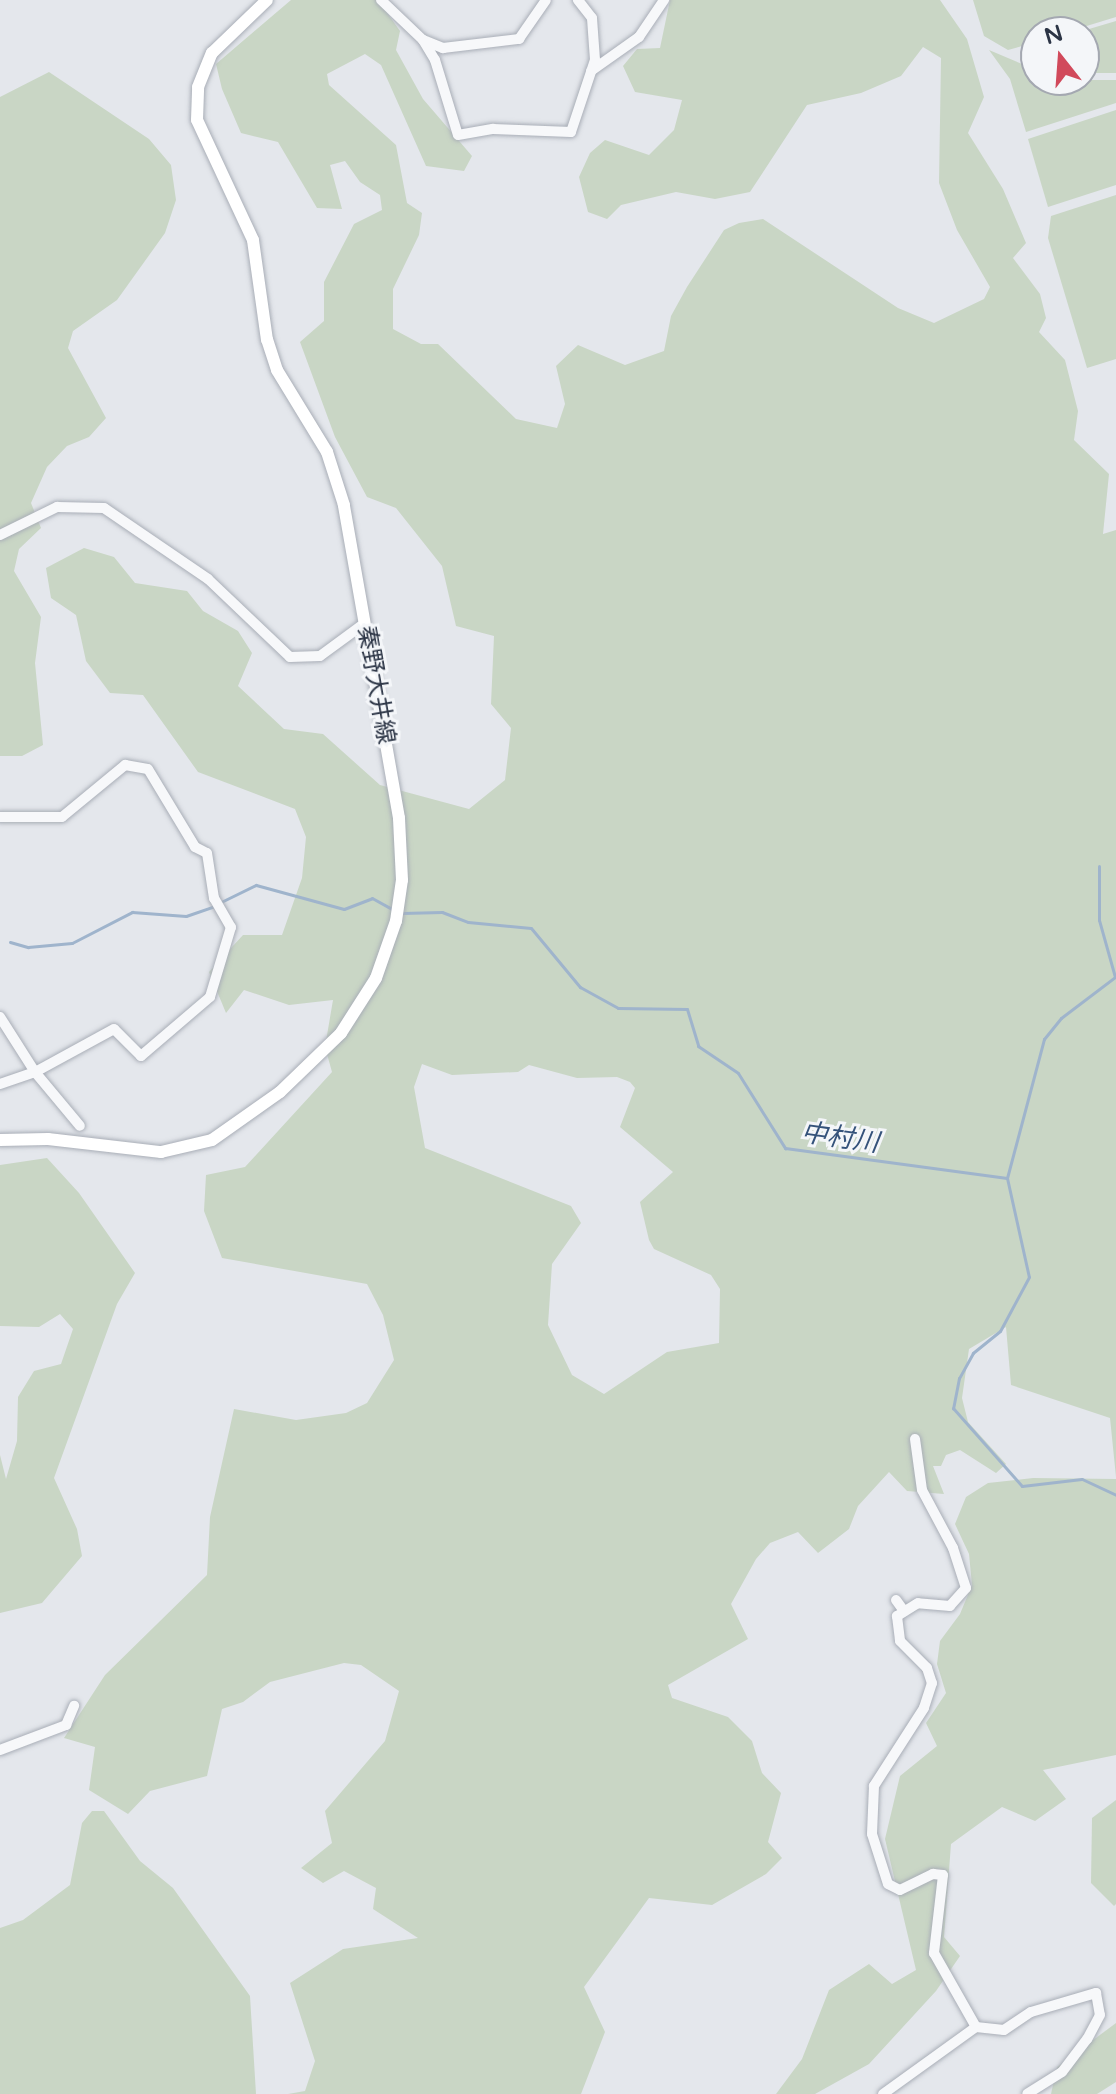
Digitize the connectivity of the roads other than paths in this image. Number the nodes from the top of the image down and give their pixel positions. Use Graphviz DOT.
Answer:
graph roads {
  1 [pos="267,0"];
  2 [pos="381,0"];
  3 [pos="546,0"];
  4 [pos="578,0"];
  5 [pos="664,0"];
  6 [pos="423,40"];
  7 [pos="591,71"];
  8 [pos="0,535"];
  9 [pos="365,623"];
  10 [pos="0,817"];
  11 [pos="0,1017"];
  12 [pos="35,1072"];
  13 [pos="0,1084"];
  14 [pos="80,1126"];
  15 [pos="0,1140"];
  16 [pos="915,1439"];
  17 [pos="896,1600"];
  18 [pos="904,1611"];
  19 [pos="74,1706"];
  20 [pos="0,1750"];
  21 [pos="976,2027"];
  22 [pos="883,2094"];
  23 [pos="1027,2094"];
  1 -- 9 [label="main road, 秦野大井線"];
  2 -- 6 [label="street"];
  3 -- 6 [label="street"];
  4 -- 7 [label="street"];
  5 -- 7 [label="street"];
  6 -- 7 [label="street"];
  8 -- 9 [label="street"];
  9 -- 15 [label="main road, 秦野大井線"];
  10 -- 12 [label="street"];
  11 -- 12 [label="street"];
  12 -- 13 [label="street"];
  12 -- 14 [label="street"];
  16 -- 18 [label="street"];
  17 -- 18 [label="street"];
  18 -- 21 [label="street"];
  19 -- 20 [label="street"];
  21 -- 22 [label="street"];
  21 -- 23 [label="street"];
}
